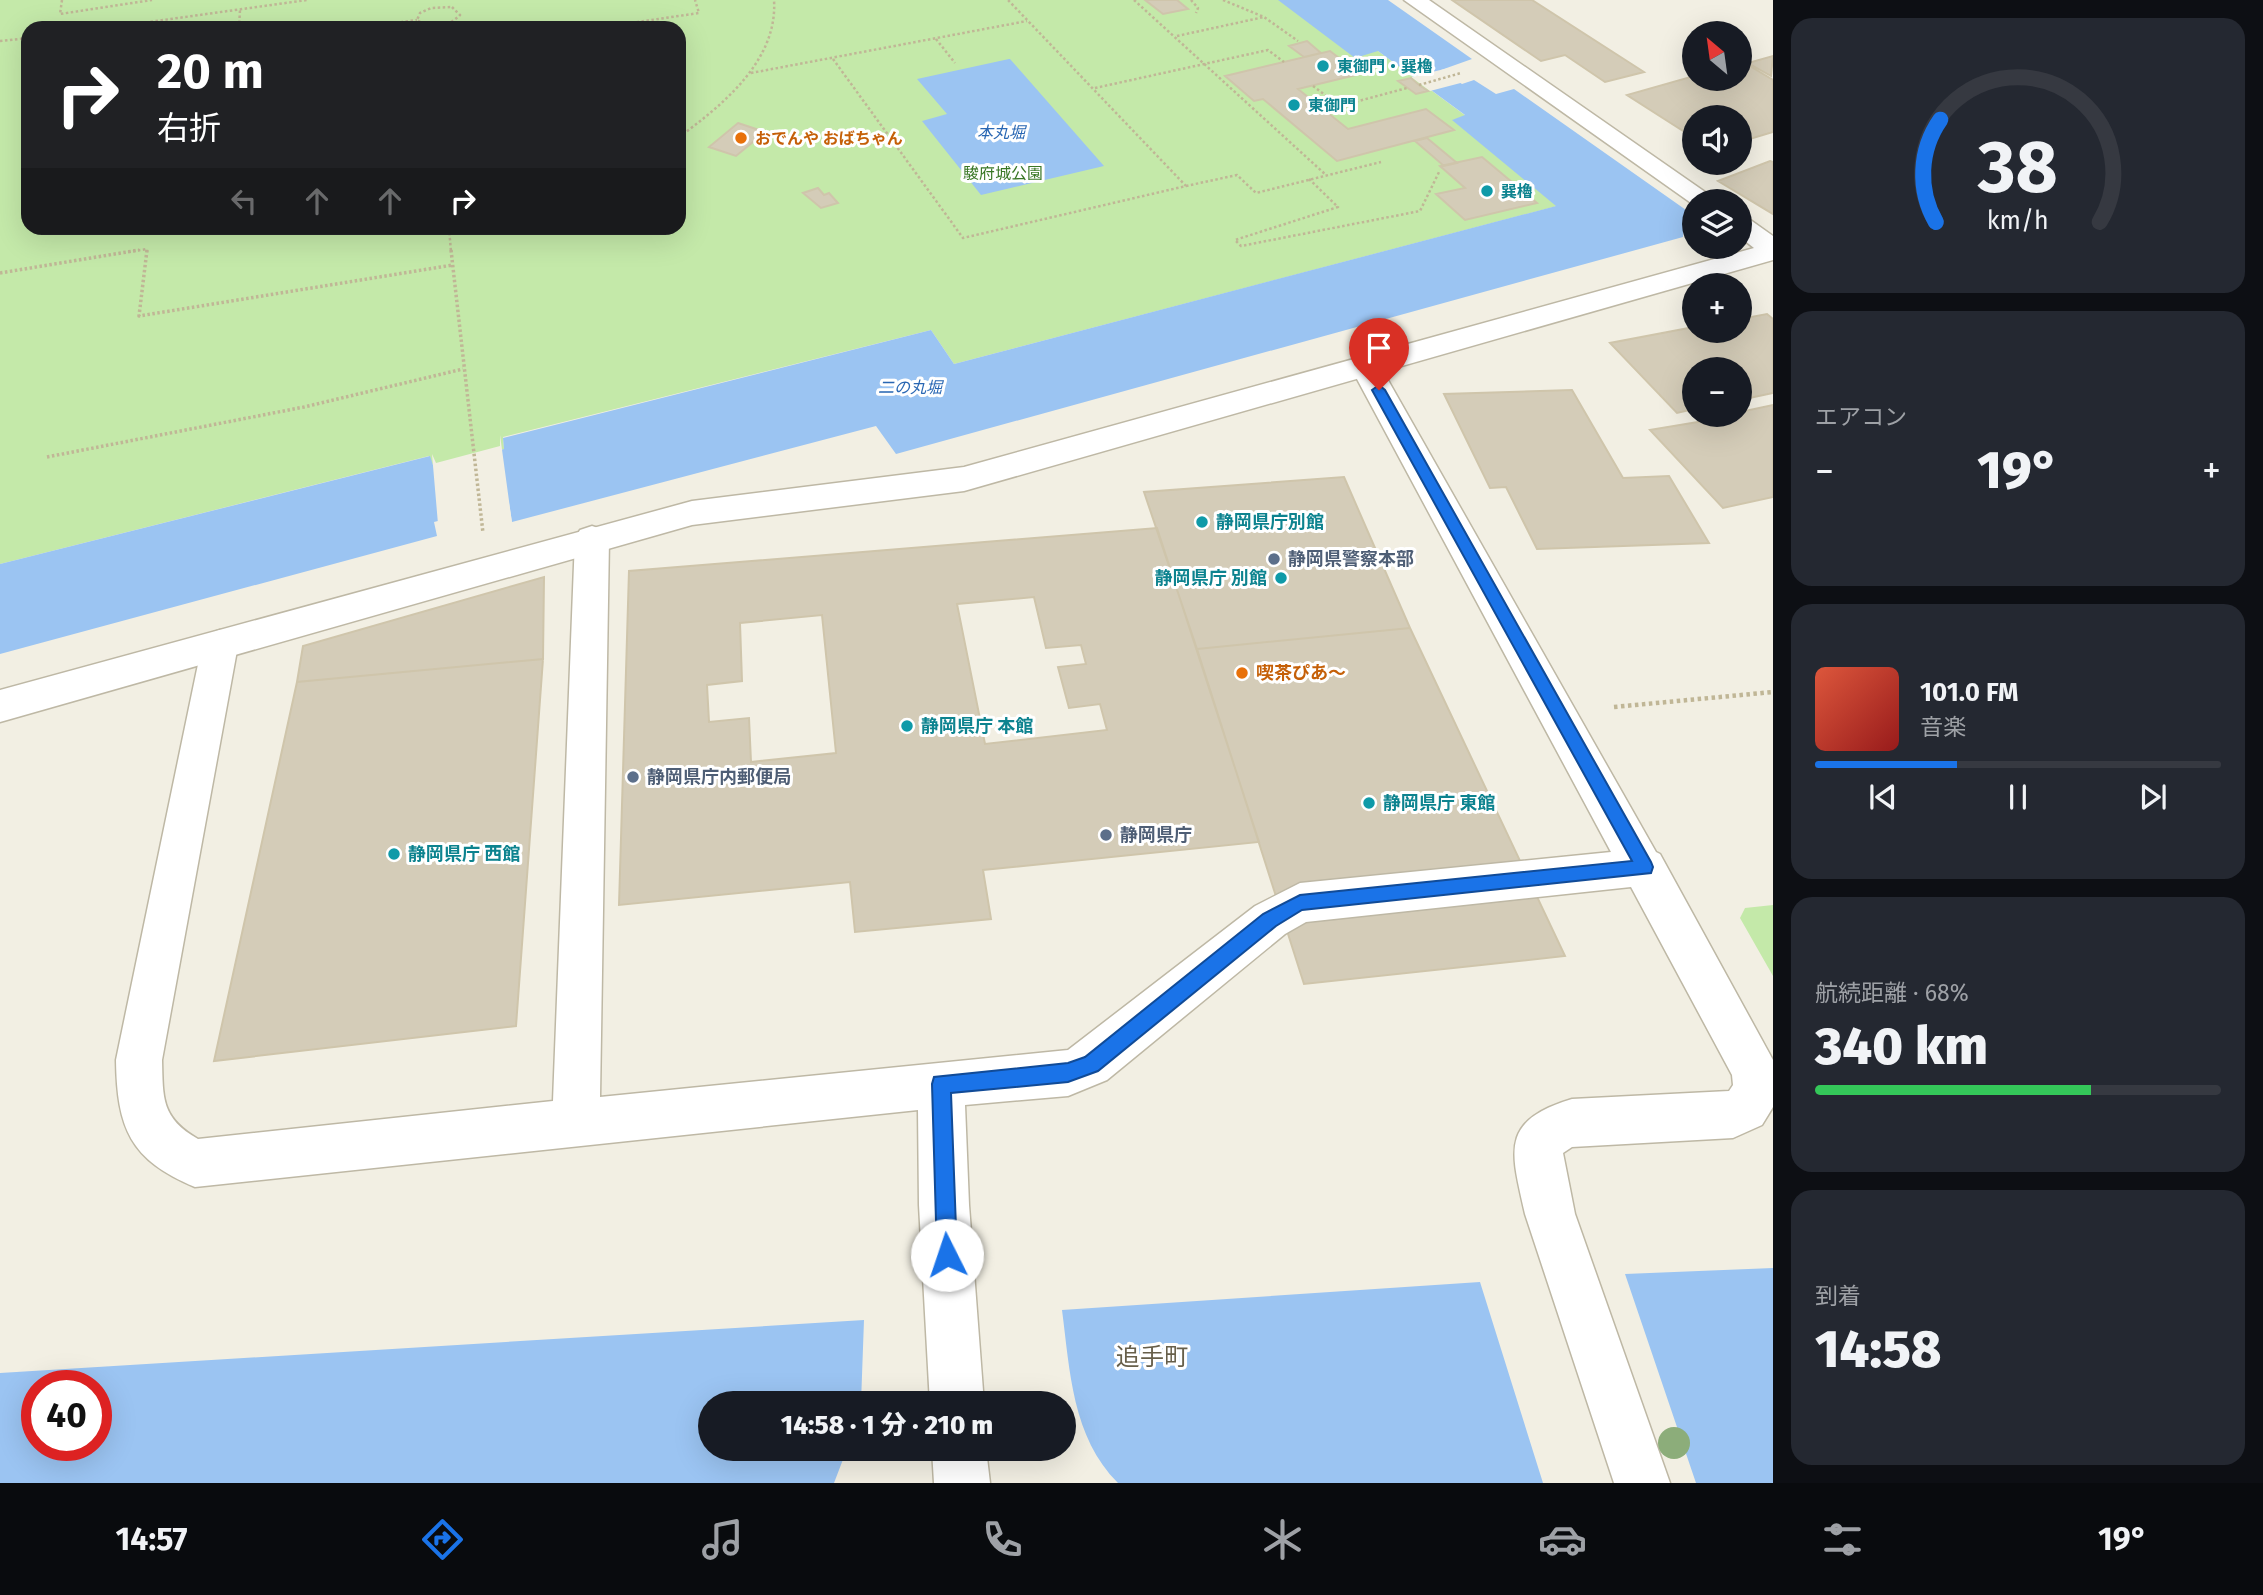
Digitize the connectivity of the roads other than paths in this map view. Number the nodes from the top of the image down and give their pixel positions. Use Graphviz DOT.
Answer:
graph roads {
  1 [pos="1415,0"];
  2 [pos="1688,189"];
  3 [pos="1752,234"];
  4 [pos="1773,250"];
  5 [pos="1366,366"];
  6 [pos="592,539"];
  7 [pos="220,645"];
  8 [pos="0,706"];
  9 [pos="1645,867"];
  10 [pos="941,1084"];
  11 [pos="576,1123"];
  12 [pos="956,1391"];
  13 [pos="960,1461"];
  14 [pos="962,1483"];
  15 [pos="1642,1483"];
  1 -- 2 [label="street"];
  3 -- 4 [label="street"];
  4 -- 5 [label="street"];
  5 -- 6 [label="street"];
  5 -- 9 [label="street"];
  6 -- 7 [label="street"];
  6 -- 11 [label="street"];
  7 -- 8 [label="street"];
  7 -- 11 [label="street"];
  9 -- 10 [label="street"];
  9 -- 15 [label="street"];
  10 -- 11 [label="street"];
  10 -- 12 [label="street"];
  13 -- 14 [label="street"];
}
